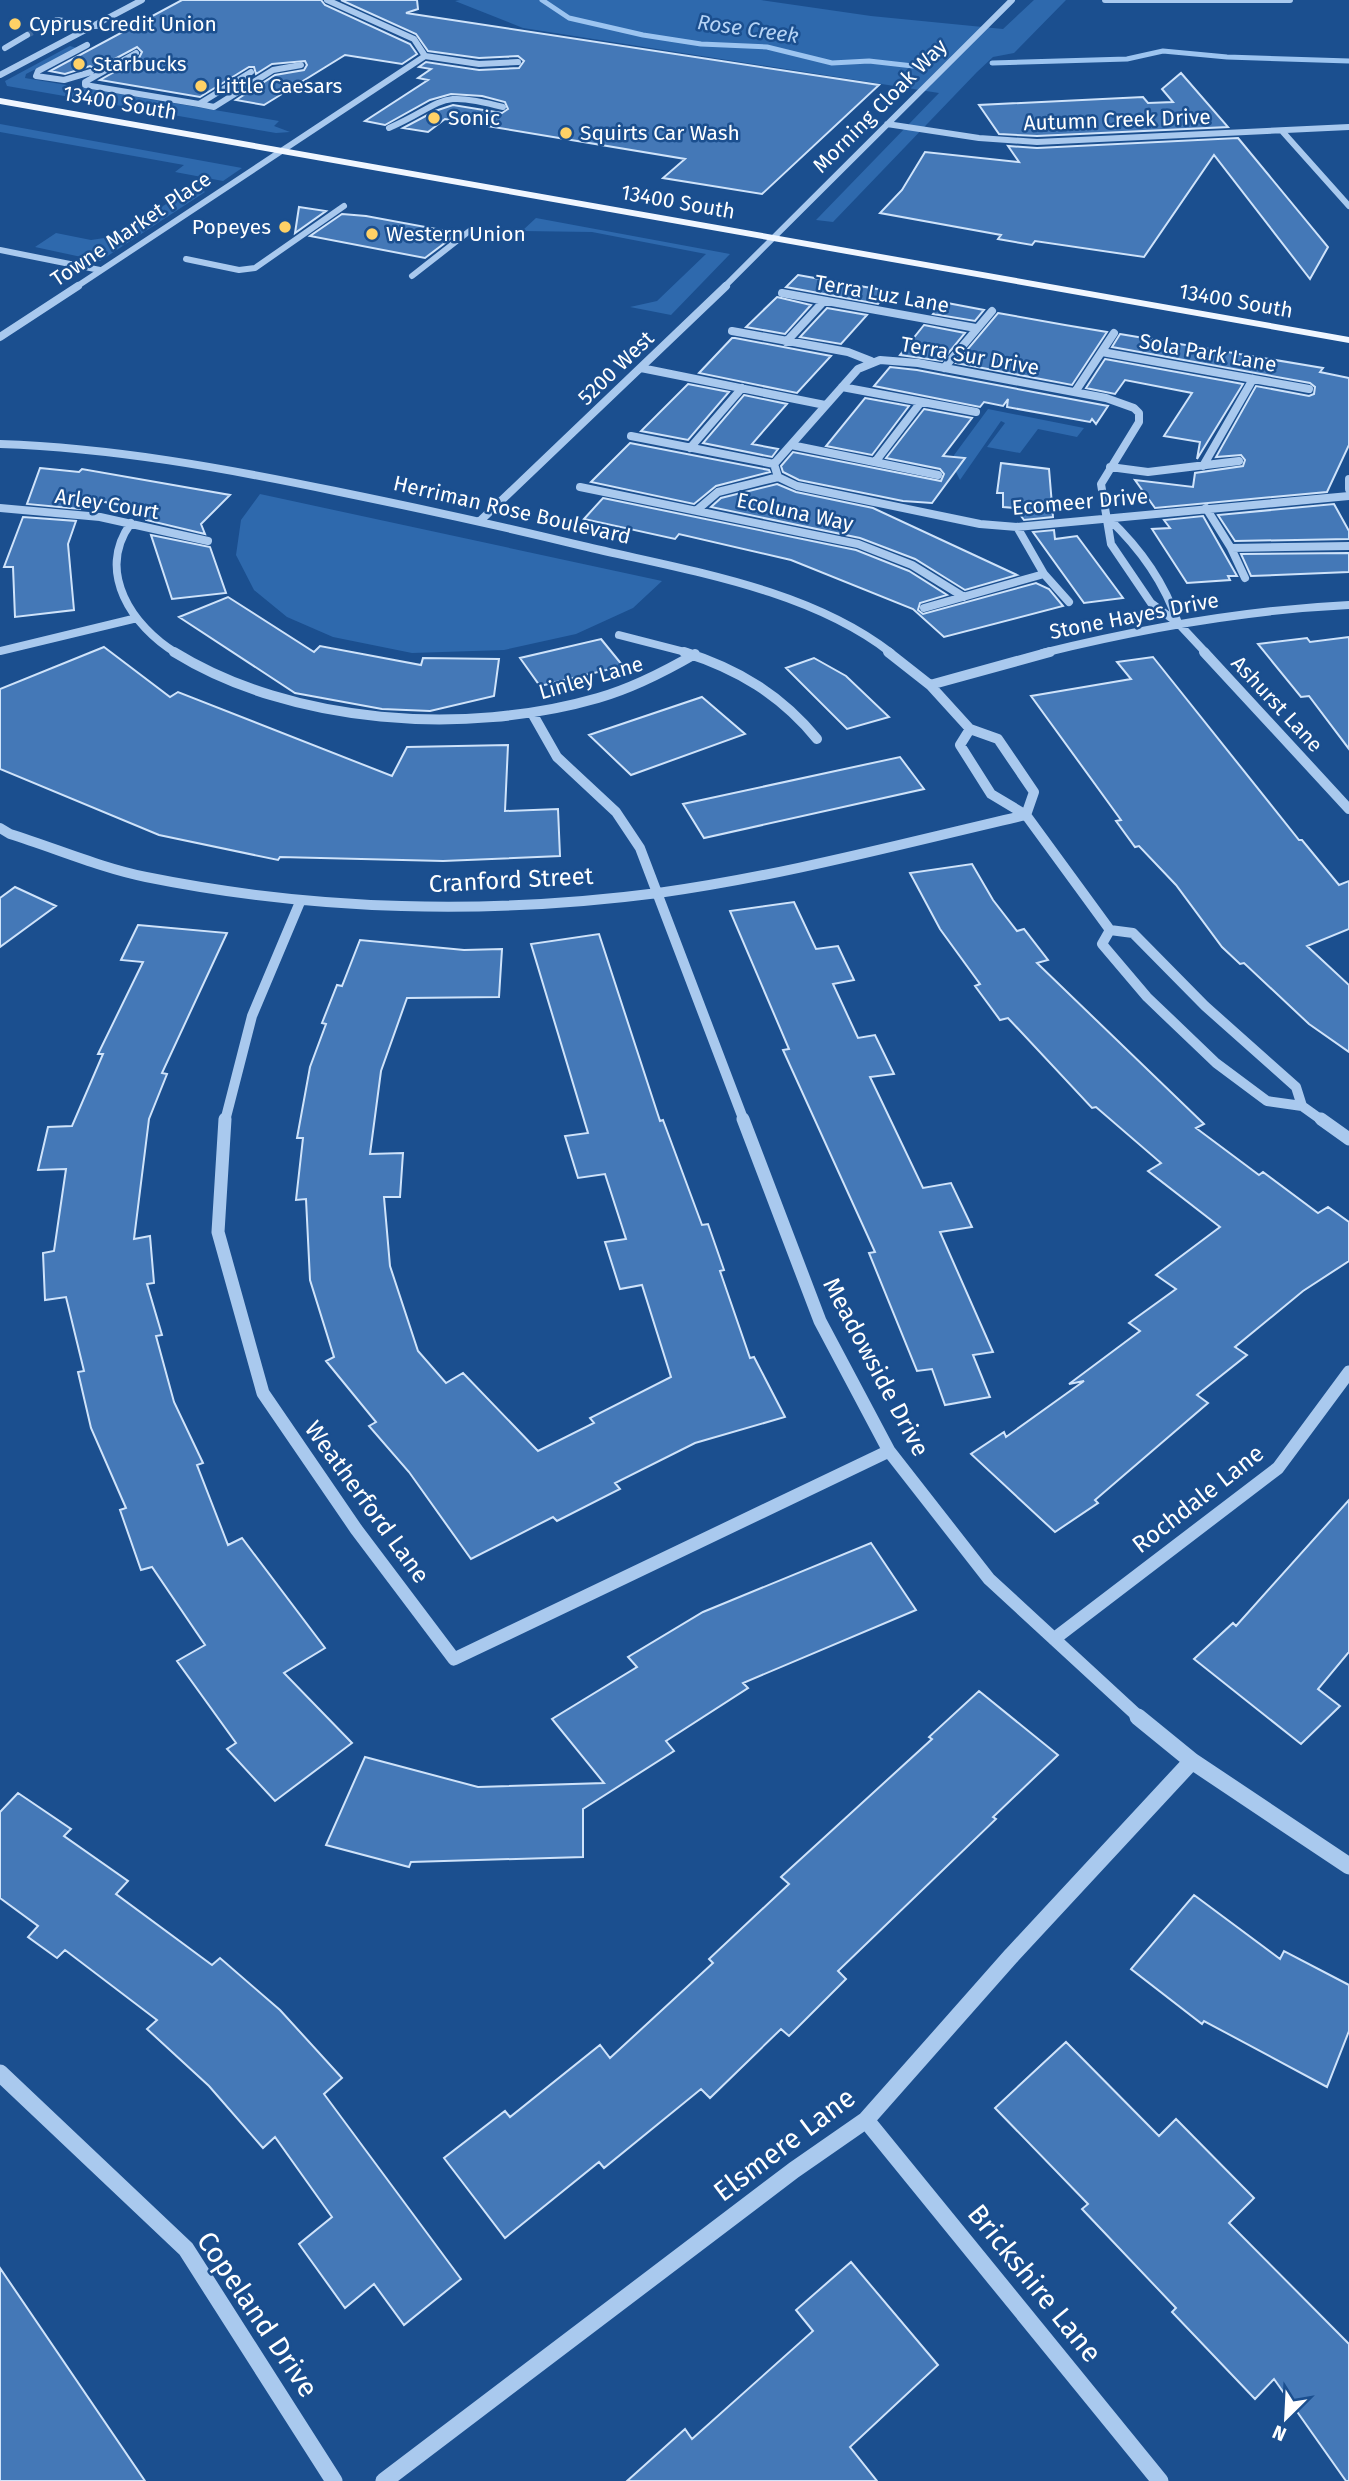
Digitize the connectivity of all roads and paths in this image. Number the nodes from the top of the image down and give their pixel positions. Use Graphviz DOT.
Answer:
graph roads {
  1 [pos="142,0"];
  2 [pos="327,0"];
  3 [pos="1013,0"];
  4 [pos="1105,0"];
  5 [pos="1290,0"];
  6 [pos="112,17"];
  7 [pos="45,26"];
  8 [pos="96,26"];
  9 [pos="27,35"];
  10 [pos="87,45"];
  11 [pos="5,48"];
  12 [pos="128,52"];
  13 [pos="136,53"];
  14 [pos="425,56"];
  15 [pos="517,62"];
  16 [pos="301,65"];
  17 [pos="251,72"];
  18 [pos="3,74"];
  19 [pos="399,74"];
  20 [pos="0,83"];
  21 [pos="0,101"];
  22 [pos="199,104"];
  23 [pos="503,107"];
  24 [pos="887,124"];
  25 [pos="1349,127"];
  26 [pos="389,128"];
  27 [pos="1282,131"];
  28 [pos="281,151"];
  29 [pos="344,206"];
  30 [pos="1349,206"];
  31 [pos="472,229"];
  32 [pos="773,238"];
  33 [pos="0,250"];
  34 [pos="186,259"];
  35 [pos="100,270"];
  36 [pos="412,276"];
  37 [pos="782,293"];
  38 [pos="824,301"];
  39 [pos="992,311"];
  40 [pos="976,328"];
  41 [pos="732,331"];
  42 [pos="1114,333"];
  43 [pos="0,337"];
  44 [pos="1348,337"];
  45 [pos="786,342"];
  46 [pos="1102,352"];
  47 [pos="871,361"];
  48 [pos="641,368"];
  49 [pos="944,368"];
  50 [pos="1252,379"];
  51 [pos="842,387"];
  52 [pos="742,388"];
  53 [pos="1309,389"];
  54 [pos="1075,392"];
  55 [pos="922,402"];
  56 [pos="825,405"];
  57 [pos="976,412"];
  58 [pos="631,436"];
  59 [pos="0,444"];
  60 [pos="791,444"];
  61 [pos="690,448"];
  62 [pos="1239,461"];
  63 [pos="875,462"];
  64 [pos="774,464"];
  65 [pos="1203,466"];
  66 [pos="1110,467"];
  67 [pos="938,475"];
  68 [pos="778,477"];
  69 [pos="1349,479"];
  70 [pos="580,487"];
  71 [pos="1349,489"];
  72 [pos="1349,496"];
  73 [pos="0,508"];
  74 [pos="1206,508"];
  75 [pos="697,510"];
  76 [pos="1108,518"];
  77 [pos="480,521"];
  78 [pos="131,523"];
  79 [pos="1017,527"];
  80 [pos="208,541"];
  81 [pos="1349,545"];
  82 [pos="1231,548"];
  83 [pos="1044,574"];
  84 [pos="1245,578"];
  85 [pos="964,597"];
  86 [pos="1069,603"];
  87 [pos="1349,605"];
  88 [pos="924,608"];
  89 [pos="133,619"];
  90 [pos="1178,623"];
  91 [pos="619,635"];
  92 [pos="0,651"];
  93 [pos="695,654"];
  94 [pos="930,685"];
  95 [pos="532,713"];
  96 [pos="970,729"];
  97 [pos="817,739"];
  98 [pos="1349,809"];
  99 [pos="1026,815"];
  100 [pos="3,834"];
  101 [pos="657,893"];
  102 [pos="300,902"];
  103 [pos="1110,930"];
  104 [pos="1302,1106"];
  105 [pos="1349,1139"];
  106 [pos="1349,1373"];
  107 [pos="889,1451"];
  108 [pos="1054,1639"];
  109 [pos="1192,1761"];
  110 [pos="1349,1866"];
  111 [pos="4,2084"];
  112 [pos="866,2120"];
  113 [pos="334,2481"];
  114 [pos="384,2481"];
  115 [pos="1160,2481"];
  1 -- 6 [label="street"];
  2 -- 14 [label="street"];
  3 -- 24 [label="street, Morning Cloak Way"];
  4 -- 5 [label="street"];
  6 -- 8 [label="street"];
  7 -- 8 [label="street"];
  8 -- 18 [label="street"];
  9 -- 11 [label="street"];
  10 -- 12 [label="street"];
  13 -- 22 [label="street"];
  14 -- 15 [label="street"];
  14 -- 19 [label="street"];
  16 -- 22 [label="street"];
  17 -- 22 [label="street"];
  18 -- 20 [label="street"];
  19 -- 28 [label="street, Towne Market Place"];
  21 -- 28 [label="main road, 13400 South"];
  23 -- 26 [label="street"];
  24 -- 27 [label="street, Autumn Creek Drive"];
  24 -- 32 [label="street, Morning Cloak Way"];
  25 -- 27 [label="street, Autumn Creek Drive"];
  27 -- 30 [label="street"];
  28 -- 32 [label="main road, 13400 South"];
  28 -- 35 [label="street, Towne Market Place"];
  29 -- 34 [label="street"];
  31 -- 36 [label="street"];
  32 -- 44 [label="main road, 13400 South"];
  32 -- 48 [label="street, 5200 West"];
  33 -- 35 [label="street"];
  35 -- 43 [label="street, Towne Market Place"];
  37 -- 38 [label="street, Terra Luz Lane"];
  38 -- 40 [label="street, Terra Luz Lane"];
  38 -- 45 [label="street"];
  39 -- 40 [label="street"];
  40 -- 49 [label="street"];
  41 -- 45 [label="street"];
  42 -- 46 [label="street"];
  45 -- 47 [label="street"];
  46 -- 50 [label="street, Sola Park Lane"];
  46 -- 54 [label="street"];
  47 -- 49 [label="street, Terra Sur Drive"];
  47 -- 51 [label="street, Terra Sur Drive"];
  48 -- 52 [label="street"];
  48 -- 77 [label="street, 5200 West"];
  49 -- 54 [label="street, Terra Sur Drive"];
  50 -- 53 [label="street, Sola Park Lane"];
  50 -- 65 [label="street"];
  51 -- 55 [label="street"];
  51 -- 56 [label="street, Terra Sur Drive"];
  52 -- 56 [label="street"];
  52 -- 61 [label="street"];
  54 -- 66 [label="street, Terra Sur Drive"];
  55 -- 57 [label="street"];
  55 -- 63 [label="street"];
  56 -- 60 [label="street, Terra Sur Drive"];
  58 -- 61 [label="street"];
  59 -- 77 [label="street, Herriman Rose Boulevard"];
  60 -- 63 [label="street"];
  60 -- 64 [label="street, Terra Sur Drive"];
  61 -- 64 [label="street"];
  62 -- 65 [label="street"];
  63 -- 67 [label="street"];
  64 -- 68 [label="street"];
  65 -- 66 [label="street"];
  66 -- 76 [label="street"];
  68 -- 75 [label="street, Ecoluna Way"];
  68 -- 79 [label="street, Ecomeer Drive"];
  69 -- 71 [label="street"];
  70 -- 75 [label="street"];
  72 -- 74 [label="street, Ecomeer Drive"];
  73 -- 78 [label="street, Arley Court"];
  74 -- 76 [label="street, Ecomeer Drive"];
  74 -- 82 [label="street"];
  75 -- 85 [label="street, Ecoluna Way"];
  76 -- 79 [label="street, Ecomeer Drive"];
  76 -- 90 [label="street"];
  76 -- 90 [label="street"];
  77 -- 94 [label="street, Herriman Rose Boulevard"];
  78 -- 80 [label="street, Arley Court"];
  78 -- 89 [label="street"];
  79 -- 83 [label="street"];
  81 -- 82 [label="street"];
  82 -- 84 [label="street"];
  83 -- 85 [label="street"];
  83 -- 86 [label="street"];
  85 -- 88 [label="street"];
  87 -- 90 [label="street, Stone Hayes Drive"];
  89 -- 92 [label="street"];
  89 -- 95 [label="street, Linley Lane"];
  90 -- 94 [label="street, Stone Hayes Drive"];
  90 -- 98 [label="street, Ashurst Lane"];
  91 -- 93 [label="street"];
  93 -- 95 [label="street, Linley Lane"];
  93 -- 97 [label="street"];
  94 -- 96 [label="street, Herriman Rose Boulevard"];
  95 -- 101 [label="street, Meadowside Drive"];
  96 -- 99 [label="street"];
  96 -- 99 [label="street, Herriman Rose Boulevard"];
  99 -- 101 [label="street, Cranford Street"];
  99 -- 103 [label="street"];
  100 -- 102 [label="street, Cranford Street"];
  101 -- 102 [label="street, Cranford Street"];
  101 -- 107 [label="street, Meadowside Drive"];
  102 -- 107 [label="street, Weatherford Lane"];
  103 -- 104 [label="street"];
  103 -- 104 [label="street"];
  104 -- 105 [label="street"];
  106 -- 108 [label="street, Rochdale Lane"];
  107 -- 108 [label="street, Meadowside Drive"];
  108 -- 109 [label="street, Meadowside Drive"];
  109 -- 110 [label="street, Meadowside Drive"];
  109 -- 112 [label="street, Elsmere Lane"];
  111 -- 113 [label="street, Copeland Drive"];
  112 -- 114 [label="street, Elsmere Lane"];
  112 -- 115 [label="street, Brickshire Lane"];
}
